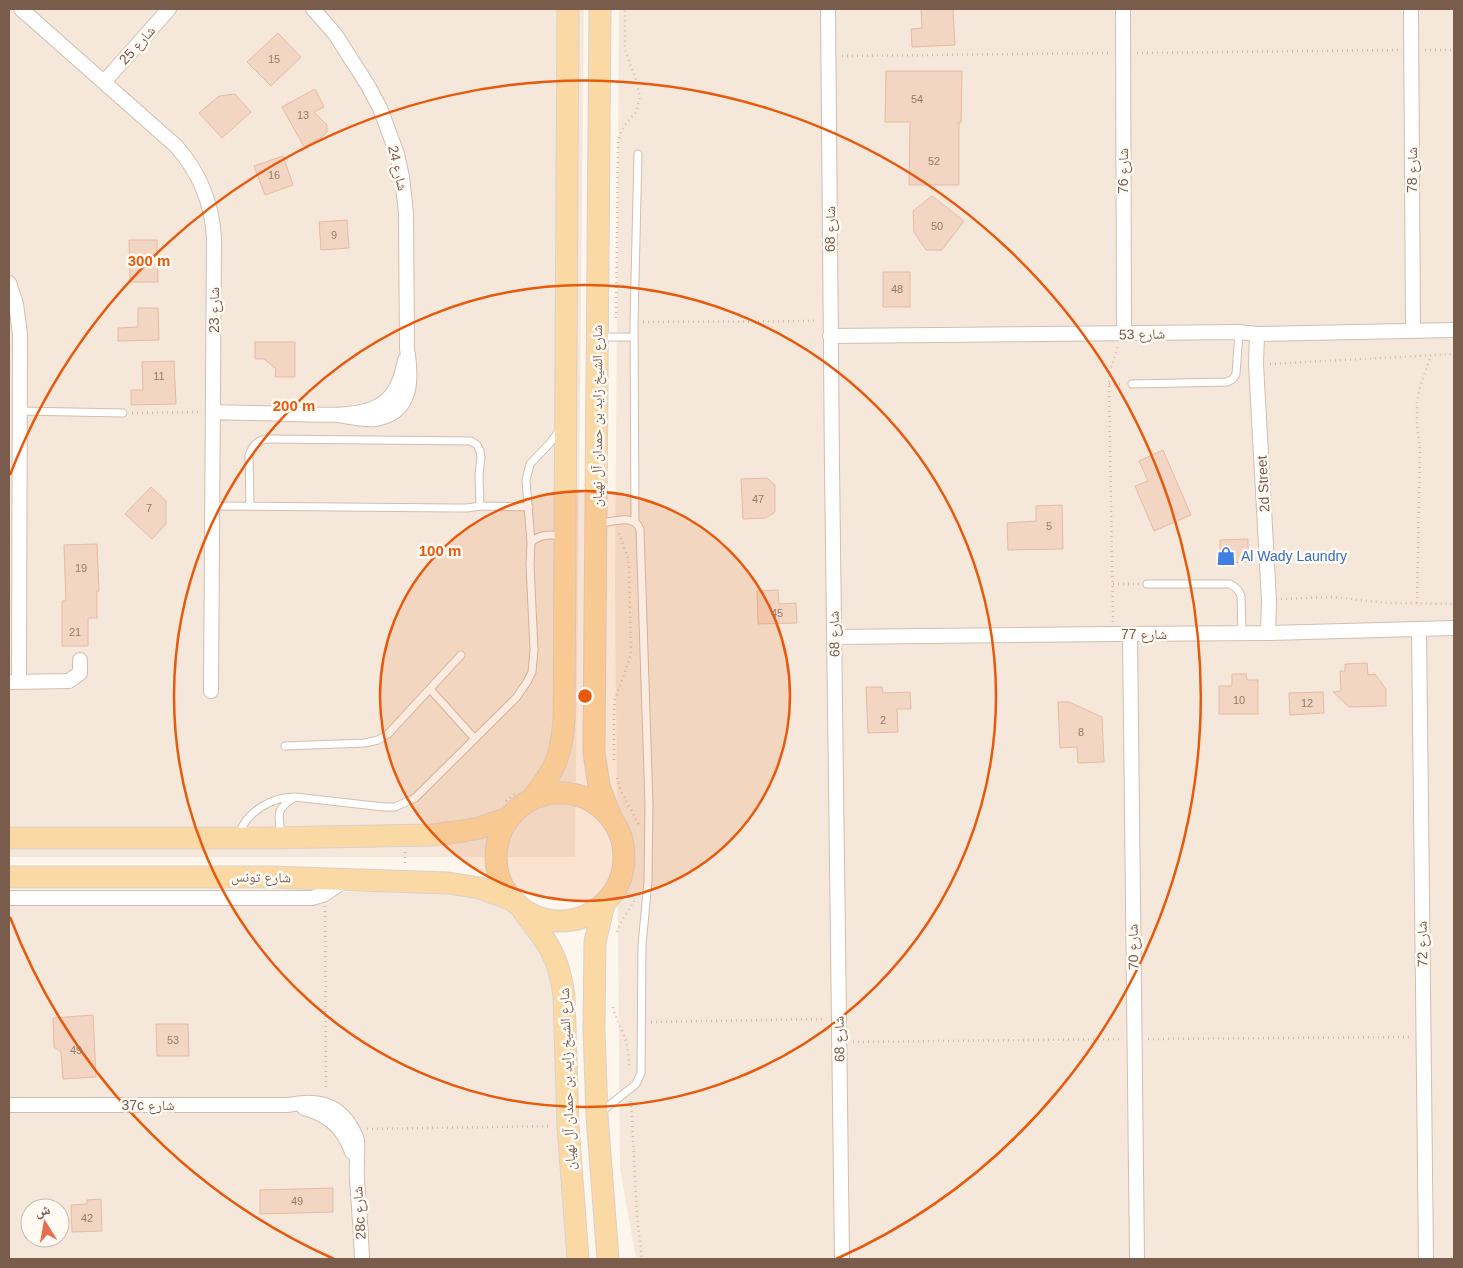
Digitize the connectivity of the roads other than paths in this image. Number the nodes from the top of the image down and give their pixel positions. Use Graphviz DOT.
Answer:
graph roads {
  1 [pos="21,9"];
  2 [pos="169,9"];
  3 [pos="314,9"];
  4 [pos="600,9"];
  5 [pos="828,9"];
  6 [pos="1123,9"];
  7 [pos="1411,9"];
  8 [pos="568,11"];
  9 [pos="104,82"];
  10 [pos="638,154"];
  11 [pos="9,283"];
  12 [pos="1454,330"];
  13 [pos="1413,331"];
  14 [pos="1239,332"];
  15 [pos="1124,334"];
  16 [pos="1257,334"];
  17 [pos="830,336"];
  18 [pos="607,337"];
  19 [pos="634,337"];
  20 [pos="1132,384"];
  21 [pos="20,411"];
  22 [pos="213,412"];
  23 [pos="123,413"];
  24 [pos="565,422"];
  25 [pos="212,506"];
  26 [pos="250,506"];
  27 [pos="480,506"];
  28 [pos="529,507"];
  29 [pos="635,521"];
  30 [pos="606,523"];
  31 [pos="565,536"];
  32 [pos="531,542"];
  33 [pos="1147,584"];
  34 [pos="1454,628"];
  35 [pos="1419,629"];
  36 [pos="1130,634"];
  37 [pos="1242,634"];
  38 [pos="1268,634"];
  39 [pos="834,637"];
  40 [pos="461,655"];
  41 [pos="80,660"];
  42 [pos="14,682"];
  43 [pos="430,689"];
  44 [pos="211,691"];
  45 [pos="475,738"];
  46 [pos="285,746"];
  47 [pos="295,797"];
  48 [pos="532,800"];
  49 [pos="509,818"];
  50 [pos="612,820"];
  51 [pos="238,837"];
  52 [pos="282,837"];
  53 [pos="9,838"];
  54 [pos="9,877"];
  55 [pos="347,880"];
  56 [pos="9,898"];
  57 [pos="517,904"];
  58 [pos="604,904"];
  59 [pos="9,1105"];
  60 [pos="288,1105"];
  61 [pos="597,1116"];
  62 [pos="337,1117"];
  63 [pos="356,1167"];
  64 [pos="362,1259"];
  65 [pos="578,1259"];
  66 [pos="608,1259"];
  67 [pos="842,1259"];
  68 [pos="1137,1259"];
  69 [pos="1426,1259"];
  1 -- 9 [label="street, شارع 23"];
  2 -- 9 [label="street, شارع 25"];
  3 -- 22 [label="street, شارع 24"];
  4 -- 18 [label="main road, شارع الشيخ زايد بن حمدان آل نهيان"];
  5 -- 17 [label="street, شارع 68"];
  6 -- 15 [label="street, شارع 76"];
  7 -- 13 [label="street, شارع 78"];
  8 -- 24 [label="main road"];
  9 -- 22 [label="street, شارع 23"];
  10 -- 19 [label="lane"];
  11 -- 21 [label="street"];
  12 -- 13 [label="street, شارع 53"];
  13 -- 16 [label="street, شارع 53"];
  14 -- 15 [label="street, شارع 53"];
  14 -- 16 [label="street, شارع 53"];
  14 -- 20 [label="lane"];
  15 -- 17 [label="street, شارع 53"];
  16 -- 38 [label="street, 2d Street"];
  17 -- 39 [label="street, شارع 68"];
  18 -- 19 [label="lane"];
  18 -- 30 [label="main road, شارع الشيخ زايد بن حمدان آل نهيان"];
  19 -- 29 [label="lane"];
  21 -- 23 [label="lane"];
  21 -- 42 [label="street"];
  22 -- 25 [label="street, شارع 23"];
  24 -- 28 [label="lane"];
  24 -- 31 [label="main road"];
  25 -- 26 [label="lane"];
  25 -- 44 [label="street, شارع 23"];
  26 -- 27 [label="lane"];
  26 -- 27 [label="lane"];
  27 -- 28 [label="lane"];
  28 -- 32 [label="lane"];
  29 -- 30 [label="lane"];
  29 -- 61 [label="lane"];
  30 -- 50 [label="main road, شارع الشيخ زايد بن حمدان آل نهيان"];
  31 -- 32 [label="lane"];
  31 -- 48 [label="main road"];
  32 -- 45 [label="lane"];
  33 -- 37 [label="lane"];
  34 -- 35 [label="street, شارع 77"];
  35 -- 38 [label="street, شارع 77"];
  35 -- 69 [label="street, شارع 72"];
  36 -- 37 [label="street, شارع 77"];
  36 -- 39 [label="street, شارع 77"];
  36 -- 68 [label="street, شارع 70"];
  37 -- 38 [label="street, شارع 77"];
  39 -- 67 [label="street, شارع 68"];
  40 -- 43 [label="lane"];
  41 -- 42 [label="street"];
  43 -- 45 [label="lane"];
  43 -- 46 [label="lane"];
  45 -- 47 [label="lane"];
  47 -- 51 [label="lane"];
  47 -- 52 [label="lane"];
  48 -- 49 [label="main road"];
  48 -- 50 [label="main road"];
  49 -- 52 [label="main road"];
  49 -- 57 [label="main road"];
  50 -- 58 [label="main road"];
  51 -- 52 [label="main road"];
  51 -- 53 [label="main road"];
  54 -- 55 [label="main road, شارع تونس"];
  55 -- 56 [label="street"];
  55 -- 57 [label="main road, شارع تونس"];
  57 -- 58 [label="main road"];
  57 -- 65 [label="main road, شارع الشيخ زايد بن حمدان آل نهيان"];
  58 -- 61 [label="main road, شارع الشيخ زايد بن حمدان آل نهيان"];
  59 -- 60 [label="street, 37c شارع"];
  60 -- 62 [label="street, 37c شارع"];
  60 -- 62 [label="street, 37c شارع"];
  61 -- 66 [label="main road, شارع الشيخ زايد بن حمدان آل نهيان"];
  62 -- 63 [label="street, 28c شارع"];
  62 -- 63 [label="street, 28c شارع"];
  63 -- 64 [label="street, 28c شارع"];
}
